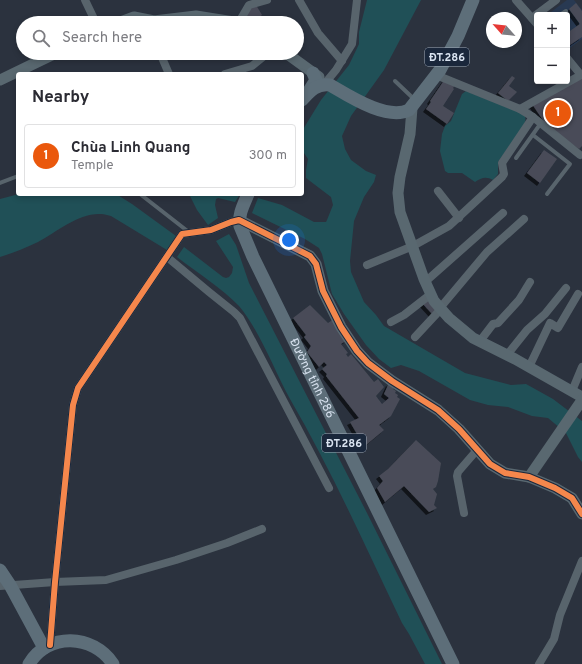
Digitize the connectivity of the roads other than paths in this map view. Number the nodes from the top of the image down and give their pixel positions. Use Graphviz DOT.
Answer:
graph roads {
  1 [pos="85,0"];
  2 [pos="267,0"];
  3 [pos="299,0"];
  4 [pos="357,0"];
  5 [pos="473,0"];
  6 [pos="516,0"];
  7 [pos="556,0"];
  8 [pos="544,12"];
  9 [pos="93,16"];
  10 [pos="243,16"];
  11 [pos="534,20"];
  12 [pos="41,60"];
  13 [pos="163,60"];
  14 [pos="259,60"];
  15 [pos="296,60"];
  16 [pos="342,61"];
  17 [pos="570,62"];
  18 [pos="16,72"];
  19 [pos="17,72"];
  20 [pos="168,72"];
  21 [pos="232,72"];
  22 [pos="314,73"];
  23 [pos="436,75"];
  24 [pos="581,75"];
  25 [pos="2,79"];
  26 [pos="395,81"];
  27 [pos="328,84"];
  28 [pos="306,96"];
  29 [pos="414,105"];
  30 [pos="520,108"];
  31 [pos="533,117"];
  32 [pos="541,123"];
  33 [pos="532,135"];
  34 [pos="580,155"];
  35 [pos="516,158"];
  36 [pos="16,177"];
  37 [pos="0,183"];
  38 [pos="438,191"];
  39 [pos="547,194"];
  40 [pos="143,196"];
  41 [pos="247,196"];
  42 [pos="503,214"];
  43 [pos="459,218"];
  44 [pos="524,219"];
  45 [pos="239,220"];
  46 [pos="190,233"];
  47 [pos="413,246"];
  48 [pos="168,255"];
  49 [pos="367,265"];
  50 [pos="426,282"];
  51 [pos="530,282"];
  52 [pos="566,288"];
  53 [pos="431,294"];
  54 [pos="578,294"];
  55 [pos="440,308"];
  56 [pos="391,322"];
  57 [pos="415,337"];
  58 [pos="480,341"];
  59 [pos="507,355"];
  60 [pos="529,367"];
  61 [pos="582,367"];
  62 [pos="579,398"];
  63 [pos="477,450"];
  64 [pos="529,477"];
  65 [pos="329,488"];
  66 [pos="464,513"];
  67 [pos="582,514"];
  68 [pos="262,529"];
  69 [pos="582,561"];
  70 [pos="0,570"];
  71 [pos="55,582"];
  72 [pos="5,586"];
  73 [pos="47,646"];
  74 [pos="29,664"];
  75 [pos="113,664"];
  76 [pos="453,664"];
  77 [pos="539,664"];
  1 -- 9 [label="street"];
  2 -- 10 [label="street"];
  3 -- 16 [label="street"];
  4 -- 16 [label="street"];
  5 -- 23 [label="main road, ĐT.286"];
  6 -- 11 [label="street"];
  7 -- 8 [label="street"];
  12 -- 19 [label="street"];
  13 -- 20 [label="street"];
  14 -- 21 [label="street"];
  15 -- 22 [label="street"];
  16 -- 27 [label="street"];
  17 -- 24 [label="street"];
  18 -- 25 [label="street"];
  22 -- 27 [label="street"];
  22 -- 28 [label="main road"];
  23 -- 29 [label="main road, ĐT.286"];
  23 -- 30 [label="street"];
  24 -- 30 [label="street"];
  26 -- 29 [label="lane"];
  27 -- 28 [label="main road"];
  27 -- 29 [label="main road"];
  29 -- 47 [label="street"];
  30 -- 31 [label="street"];
  31 -- 32 [label="street"];
  31 -- 43 [label="street"];
  32 -- 33 [label="lane"];
  32 -- 34 [label="street"];
  33 -- 35 [label="lane"];
  33 -- 39 [label="lane"];
  36 -- 37 [label="lane"];
  38 -- 43 [label="street"];
  40 -- 46 [label="lane"];
  41 -- 45 [label="main road"];
  42 -- 50 [label="street"];
  43 -- 47 [label="street"];
  44 -- 55 [label="street"];
  45 -- 46 [label="street"];
  45 -- 63 [label="street"];
  45 -- 76 [label="main road, Đường tỉnh 286 / ĐT.286"];
  46 -- 48 [label="street"];
  47 -- 49 [label="street"];
  47 -- 50 [label="street"];
  48 -- 65 [label="street"];
  48 -- 71 [label="street"];
  50 -- 53 [label="street"];
  51 -- 58 [label="street"];
  52 -- 59 [label="street"];
  53 -- 55 [label="street"];
  53 -- 56 [label="street"];
  54 -- 60 [label="street"];
  55 -- 57 [label="street"];
  55 -- 58 [label="street"];
  58 -- 59 [label="street"];
  59 -- 60 [label="street"];
  60 -- 62 [label="street"];
  61 -- 62 [label="street"];
  62 -- 64 [label="street"];
  63 -- 64 [label="street"];
  63 -- 66 [label="street"];
  64 -- 67 [label="street"];
  68 -- 71 [label="street"];
  69 -- 77 [label="street"];
  70 -- 72 [label="main road"];
  71 -- 72 [label="street"];
  71 -- 73 [label="street"];
  72 -- 73 [label="main road"];
  73 -- 74 [label="main road"];
  73 -- 75 [label="main road"];
}
